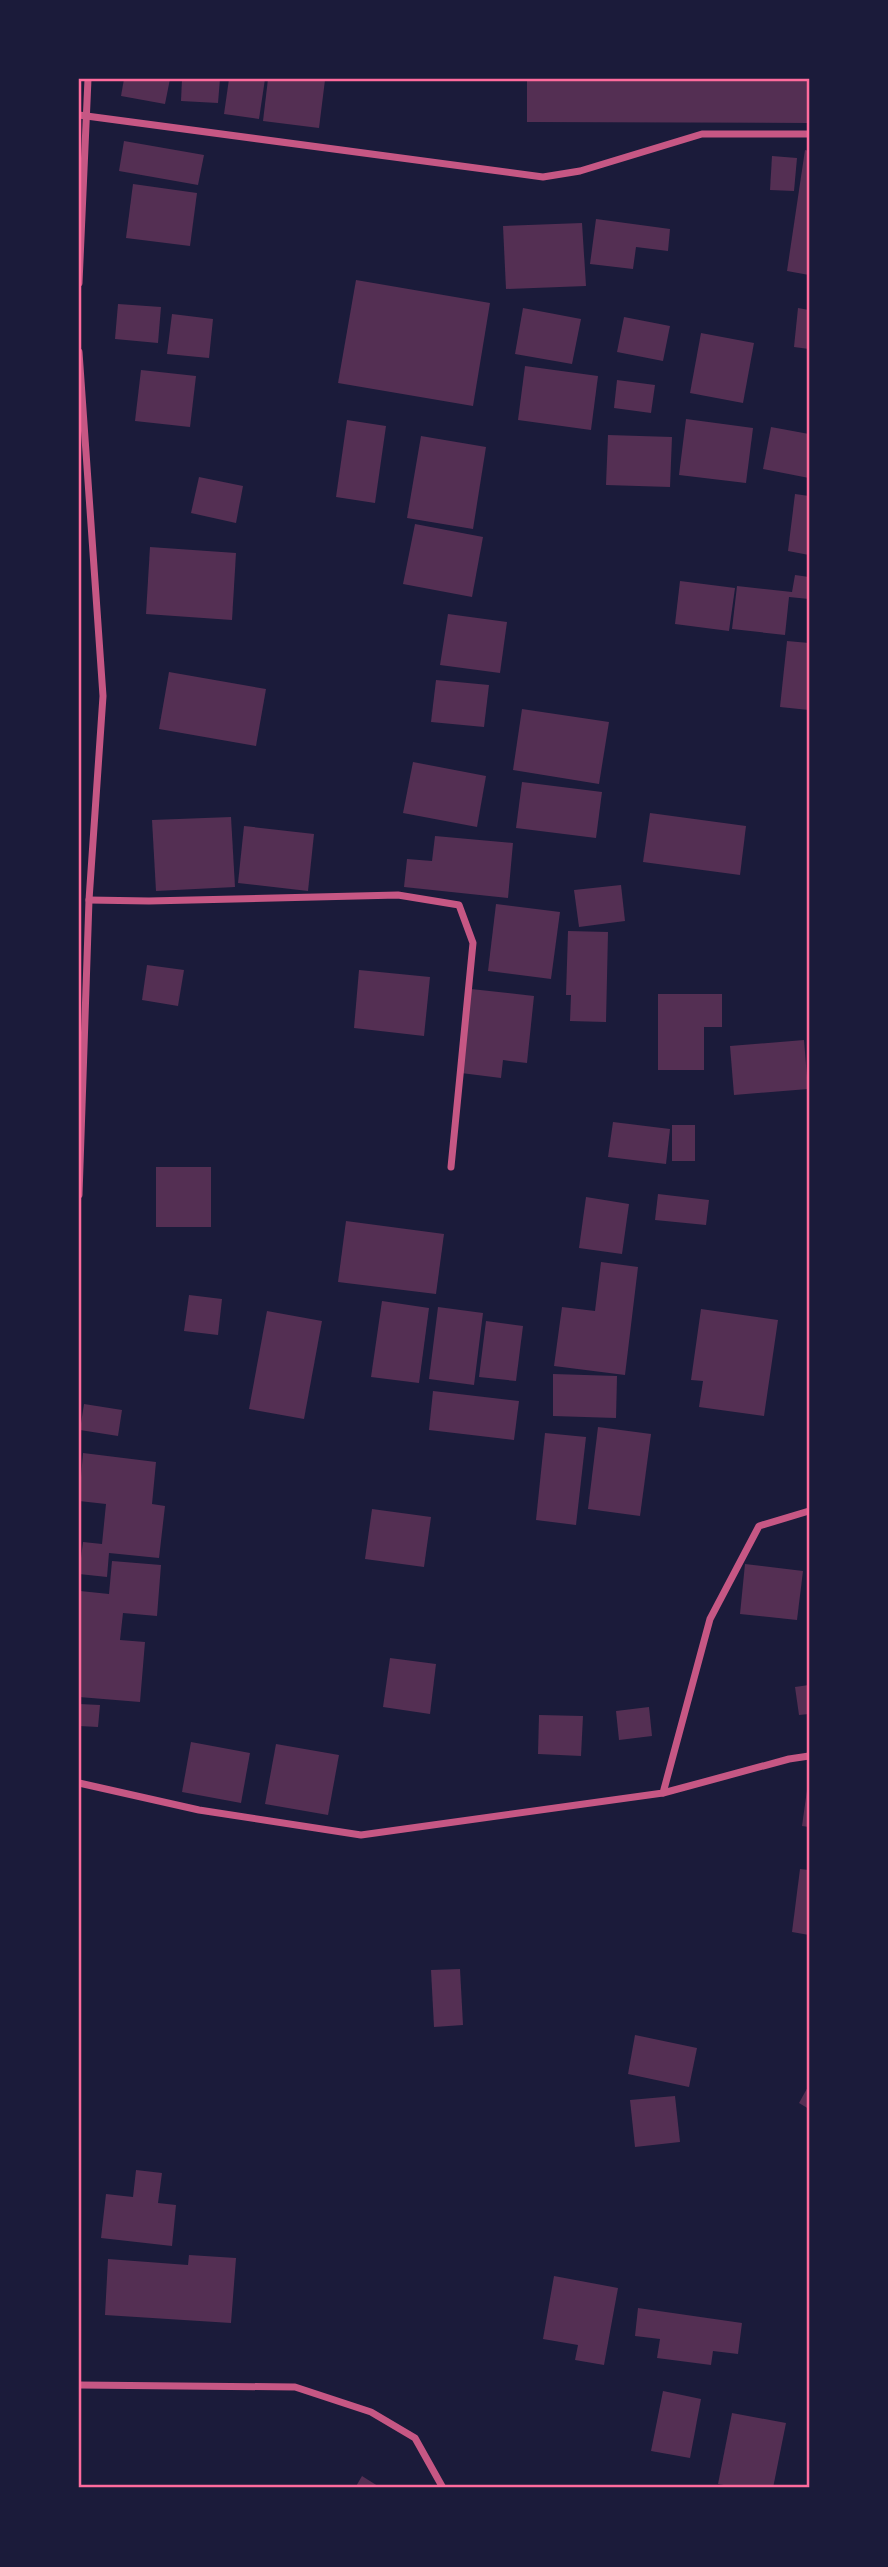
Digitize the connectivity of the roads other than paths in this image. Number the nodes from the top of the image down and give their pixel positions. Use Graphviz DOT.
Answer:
graph roads {
  1 [pos="88,79"];
  2 [pos="83,115"];
  3 [pos="809,134"];
  4 [pos="79,283"];
  5 [pos="79,352"];
  6 [pos="89,900"];
  7 [pos="451,1167"];
  8 [pos="79,1195"];
  9 [pos="809,1511"];
  10 [pos="809,1756"];
  11 [pos="79,1783"];
  12 [pos="663,1793"];
  13 [pos="79,2385"];
  14 [pos="443,2488"];
  1 -- 2 [label="street"];
  2 -- 3 [label="street"];
  2 -- 4 [label="street"];
  5 -- 6 [label="street"];
  6 -- 7 [label="street"];
  6 -- 8 [label="street"];
  9 -- 12 [label="street"];
  10 -- 12 [label="street"];
  11 -- 12 [label="street"];
  13 -- 14 [label="street"];
}
